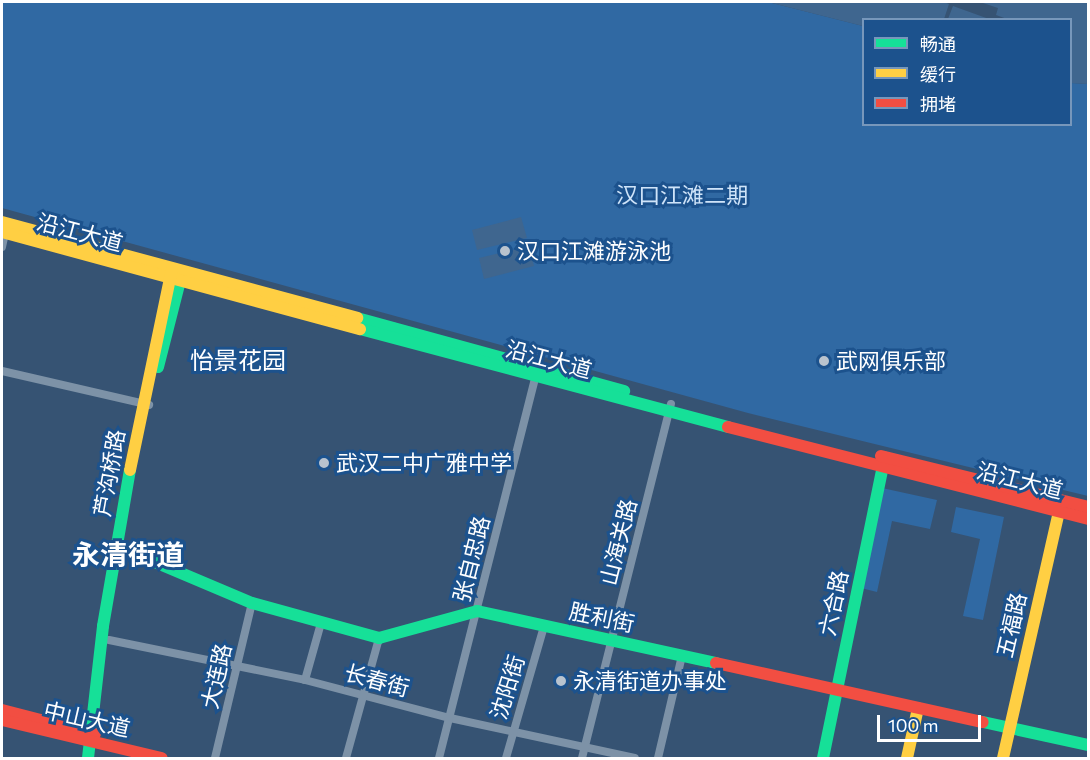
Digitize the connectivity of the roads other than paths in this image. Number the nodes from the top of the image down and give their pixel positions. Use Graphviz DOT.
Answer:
graph roads {
  1 [pos="3,229"];
  2 [pos="2,247"];
  3 [pos="176,274"];
  4 [pos="2,371"];
  5 [pos="536,373"];
  6 [pos="145,405"];
  7 [pos="670,408"];
  8 [pos="884,462"];
  9 [pos="1060,506"];
  10 [pos="1089,507"];
  11 [pos="1089,519"];
  12 [pos="121,547"];
  13 [pos="252,603"];
  14 [pos="477,611"];
  15 [pos="321,623"];
  16 [pos="544,626"];
  17 [pos="379,638"];
  18 [pos="109,640"];
  19 [pos="611,641"];
  20 [pos="682,656"];
  21 [pos="236,667"];
  22 [pos="305,680"];
  23 [pos="836,690"];
  24 [pos="364,695"];
  25 [pos="918,708"];
  26 [pos="2,710"];
  27 [pos="450,717"];
  28 [pos="2,720"];
  29 [pos="1009,728"];
  30 [pos="512,731"];
  31 [pos="94,738"];
  32 [pos="585,746"];
  33 [pos="1089,746"];
  34 [pos="88,759"];
  35 [pos="96,759"];
  36 [pos="162,759"];
  37 [pos="215,759"];
  38 [pos="346,759"];
  39 [pos="439,759"];
  40 [pos="506,759"];
  41 [pos="582,759"];
  42 [pos="635,759"];
  43 [pos="658,759"];
  44 [pos="823,759"];
  45 [pos="907,759"];
  46 [pos="1003,759"];
  1 -- 2 [label="street"];
  1 -- 3 [label="main road, 沿江大道"];
  3 -- 5 [label="main road, 沿江大道"];
  3 -- 6 [label="main road, 芦沟桥路"];
  4 -- 6 [label="street"];
  5 -- 7 [label="main road, 沿江大道"];
  5 -- 14 [label="street, 张自忠路"];
  6 -- 12 [label="main road, 芦沟桥路"];
  7 -- 8 [label="main road, 沿江大道"];
  7 -- 19 [label="street, 山海关路"];
  8 -- 9 [label="main road, 沿江大道"];
  8 -- 23 [label="main road, 六合路"];
  9 -- 10 [label="main road, 沿江大道"];
  9 -- 11 [label="main road, 沿江大道"];
  9 -- 29 [label="main road, 五福路"];
  12 -- 13 [label="main road, 胜利街"];
  12 -- 18 [label="main road, 芦沟桥路"];
  12 -- 31 [label="main road, 芦沟桥路"];
  13 -- 15 [label="main road, 胜利街"];
  13 -- 21 [label="street, 大连路"];
  14 -- 16 [label="main road, 胜利街"];
  14 -- 17 [label="main road, 胜利街"];
  14 -- 27 [label="street, 张自忠路"];
  15 -- 17 [label="main road, 胜利街"];
  15 -- 22 [label="street"];
  16 -- 19 [label="main road, 胜利街"];
  16 -- 30 [label="street, 沈阳街"];
  17 -- 24 [label="street"];
  18 -- 21 [label="street, 长春街"];
  18 -- 31 [label="main road, 芦沟桥路"];
  19 -- 20 [label="main road, 胜利街"];
  19 -- 32 [label="street, 山海关路"];
  20 -- 23 [label="main road, 胜利街"];
  20 -- 43 [label="street"];
  21 -- 22 [label="street, 长春街"];
  21 -- 37 [label="street, 大连路"];
  22 -- 24 [label="street, 长春街"];
  23 -- 25 [label="main road, 胜利街"];
  23 -- 44 [label="main road, 六合路"];
  24 -- 27 [label="street, 长春街"];
  24 -- 38 [label="street"];
  25 -- 29 [label="main road, 胜利街"];
  25 -- 45 [label="main road"];
  26 -- 31 [label="main road, 中山大道"];
  27 -- 30 [label="street, 长春街"];
  27 -- 39 [label="street, 张自忠路"];
  28 -- 31 [label="main road, 中山大道"];
  29 -- 33 [label="main road, 胜利街"];
  29 -- 46 [label="main road, 五福路"];
  30 -- 32 [label="street, 长春街"];
  30 -- 40 [label="street, 沈阳街"];
  31 -- 34 [label="main road, 芦沟桥路"];
  31 -- 35 [label="main road, 芦沟桥路"];
  31 -- 36 [label="main road, 中山大道"];
  32 -- 41 [label="street, 山海关路"];
  32 -- 42 [label="street, 长春街"];
}
